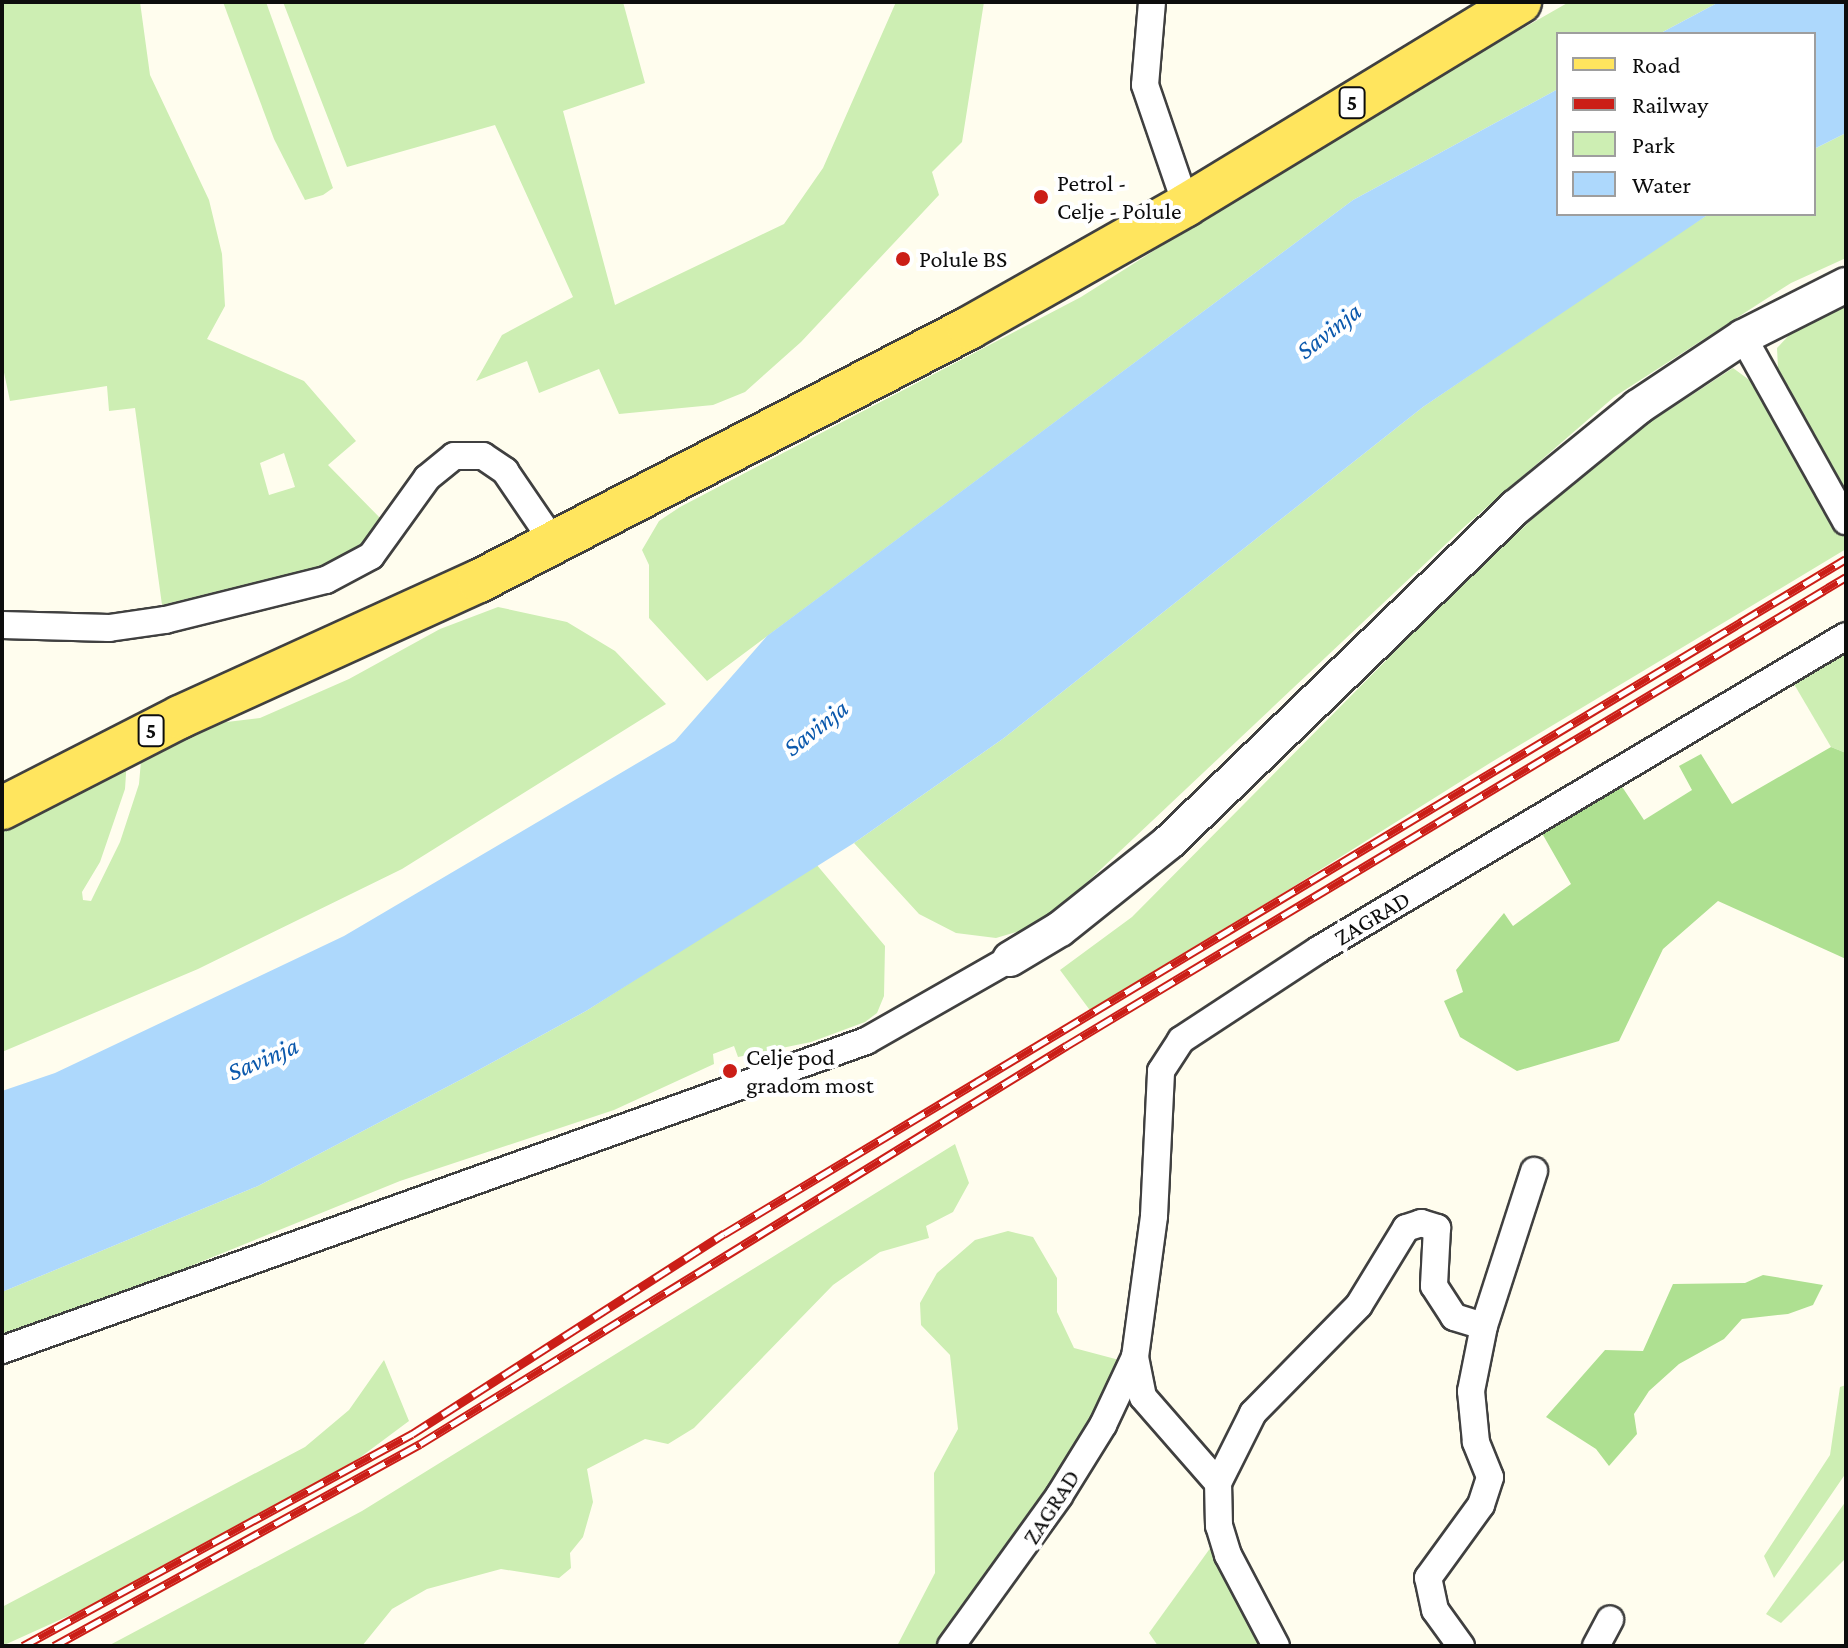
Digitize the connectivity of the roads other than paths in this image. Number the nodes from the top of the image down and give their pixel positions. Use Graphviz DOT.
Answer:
graph roads {
  1 [pos="1152,2"];
  2 [pos="1520,2"];
  3 [pos="1186,205"];
  4 [pos="1846,285"];
  5 [pos="1743,337"];
  6 [pos="1846,521"];
  7 [pos="552,540"];
  8 [pos="2,625"];
  9 [pos="1846,636"];
  10 [pos="2,808"];
  11 [pos="1010,959"];
  12 [pos="1534,1171"];
  13 [pos="1484,1326"];
  14 [pos="2,1350"];
  15 [pos="1135,1357"];
  16 [pos="1218,1483"];
  17 [pos="1610,1620"];
  18 [pos="951,1646"];
  19 [pos="1276,1646"];
  20 [pos="1461,1646"];
  21 [pos="1596,1646"];
  1 -- 3 [label="street"];
  2 -- 3 [label="main road, 5"];
  3 -- 7 [label="main road, 5"];
  4 -- 5 [label="street"];
  5 -- 6 [label="street"];
  5 -- 11 [label="street"];
  7 -- 8 [label="street"];
  7 -- 10 [label="main road, 5"];
  9 -- 15 [label="street, ZAGRAD"];
  11 -- 14 [label="street"];
  12 -- 13 [label="street"];
  13 -- 16 [label="street"];
  13 -- 20 [label="street"];
  15 -- 16 [label="street, ZAGRAD"];
  15 -- 18 [label="street, ZAGRAD"];
  16 -- 19 [label="street"];
  17 -- 21 [label="street"];
}
